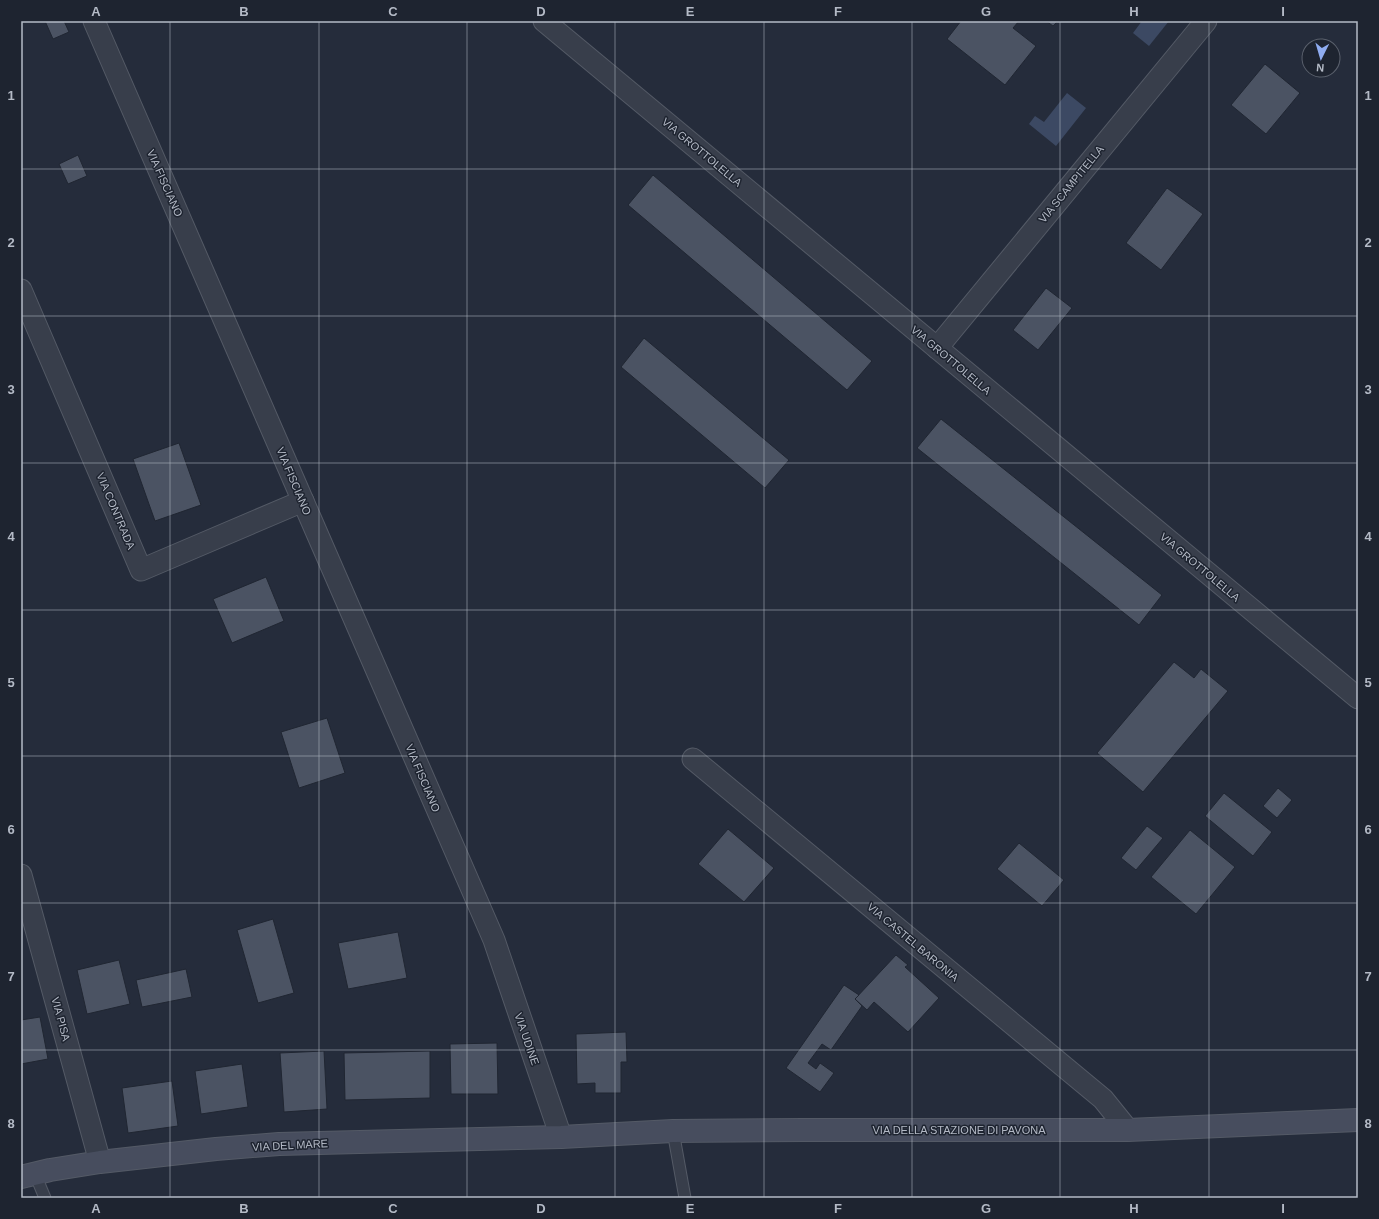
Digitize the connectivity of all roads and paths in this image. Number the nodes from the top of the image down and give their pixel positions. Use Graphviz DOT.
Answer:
graph roads {
  1 [pos="94,21"];
  2 [pos="544,21"];
  3 [pos="1206,21"];
  4 [pos="21,290"];
  5 [pos="937,348"];
  6 [pos="303,501"];
  7 [pos="1358,698"];
  8 [pos="693,759"];
  9 [pos="21,875"];
  10 [pos="494,940"];
  11 [pos="1358,1120"];
  12 [pos="1128,1130"];
  13 [pos="673,1132"];
  14 [pos="561,1138"];
  15 [pos="100,1162"];
  16 [pos="28,1176"];
  17 [pos="45,1198"];
  18 [pos="685,1198"];
  1 -- 6 [label="street, VIA FISCIANO"];
  2 -- 5 [label="street, VIA GROTTOLELLA"];
  3 -- 5 [label="street, VIA SCAMPITELLA"];
  4 -- 6 [label="street, VIA CONTRADA"];
  5 -- 7 [label="street, VIA GROTTOLELLA"];
  6 -- 10 [label="street, VIA FISCIANO"];
  8 -- 12 [label="street, VIA CASTEL BARONIA"];
  9 -- 15 [label="street, VIA PISA"];
  10 -- 14 [label="street, VIA UDINE"];
  11 -- 12 [label="main road, VIA DELLA STAZIONE DI PAVONA"];
  12 -- 13 [label="main road, VIA DELLA STAZIONE DI PAVONA"];
  13 -- 14 [label="main road, VIA DELLA STAZIONE DI PAVONA"];
  13 -- 18 [label="lane"];
  14 -- 15 [label="main road, VIA DEL MARE"];
  15 -- 16 [label="main road, VIA DEL MARE"];
  16 -- 17 [label="lane"];
}
